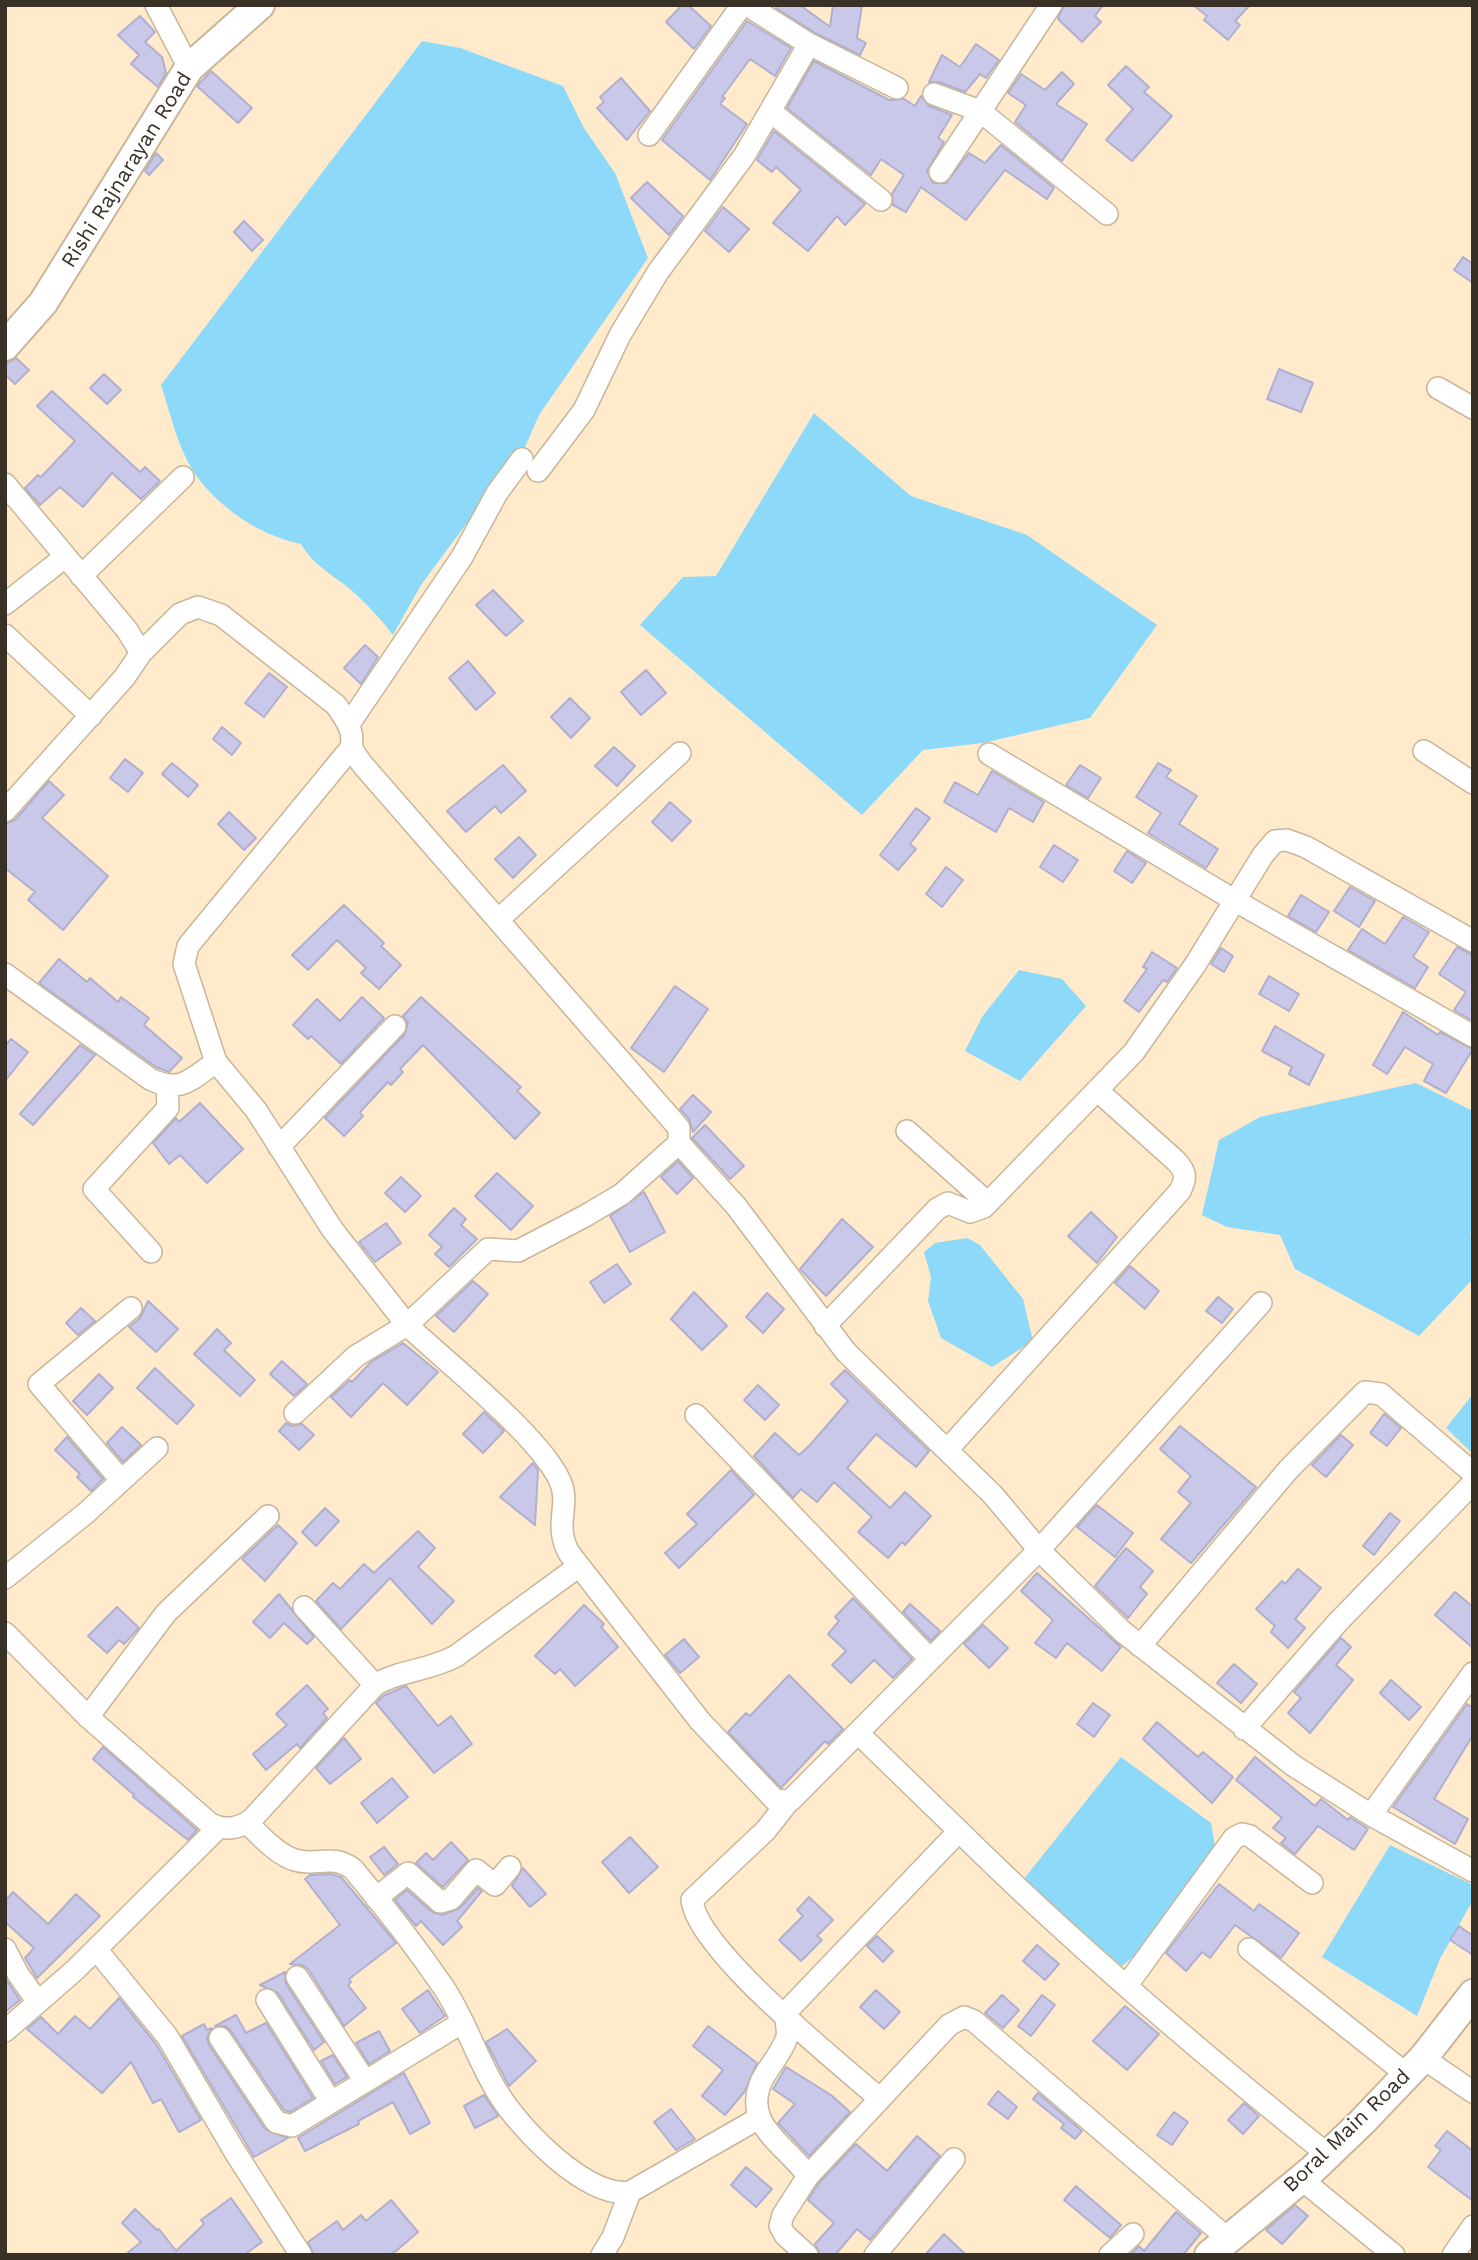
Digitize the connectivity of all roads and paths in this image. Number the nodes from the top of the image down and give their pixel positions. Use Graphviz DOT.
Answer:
graph roads {
  1 [pos="156,5"];
  2 [pos="260,5"];
  3 [pos="744,5"];
  4 [pos="1051,5"];
  5 [pos="809,44"];
  6 [pos="189,68"];
  7 [pos="897,88"];
  8 [pos="934,94"];
  9 [pos="770,111"];
  10 [pos="980,111"];
  11 [pos="649,135"];
  12 [pos="940,172"];
  13 [pos="881,200"];
  14 [pos="1107,214"];
  15 [pos="5,346"];
  16 [pos="1438,388"];
  17 [pos="1473,408"];
  18 [pos="183,477"];
  19 [pos="5,484"];
  20 [pos="65,557"];
  21 [pos="81,576"];
  22 [pos="5,604"];
  23 [pos="5,635"];
  24 [pos="141,653"];
  25 [pos="91,716"];
  26 [pos="349,724"];
  27 [pos="351,748"];
  28 [pos="1424,751"];
  29 [pos="680,752"];
  30 [pos="989,754"];
  31 [pos="1473,783"];
  32 [pos="5,811"];
  33 [pos="1234,900"];
  34 [pos="498,920"];
  35 [pos="1473,941"];
  36 [pos="5,974"];
  37 [pos="395,1026"];
  38 [pos="1473,1036"];
  39 [pos="216,1062"];
  40 [pos="167,1087"];
  41 [pos="1098,1091"];
  42 [pos="907,1131"];
  43 [pos="679,1143"];
  44 [pos="279,1147"];
  45 [pos="988,1203"];
  46 [pos="151,1252"];
  47 [pos="1261,1303"];
  48 [pos="131,1308"];
  49 [pos="407,1325"];
  50 [pos="825,1326"];
  51 [pos="295,1412"];
  52 [pos="695,1415"];
  53 [pos="157,1448"];
  54 [pos="947,1449"];
  55 [pos="1473,1473"];
  56 [pos="121,1480"];
  57 [pos="1473,1483"];
  58 [pos="268,1516"];
  59 [pos="1039,1550"];
  60 [pos="579,1566"];
  61 [pos="5,1578"];
  62 [pos="304,1607"];
  63 [pos="5,1633"];
  64 [pos="1140,1646"];
  65 [pos="930,1659"];
  66 [pos="1473,1673"];
  67 [pos="375,1685"];
  68 [pos="88,1717"];
  69 [pos="1244,1729"];
  70 [pos="858,1733"];
  71 [pos="788,1802"];
  72 [pos="1371,1815"];
  73 [pos="247,1823"];
  74 [pos="218,1828"];
  75 [pos="959,1831"];
  76 [pos="510,1867"];
  77 [pos="1473,1871"];
  78 [pos="1312,1883"];
  79 [pos="376,1898"];
  80 [pos="5,1949"];
  81 [pos="96,1949"];
  82 [pos="1249,1949"];
  83 [pos="297,1977"];
  84 [pos="1127,1985"];
  85 [pos="1473,1994"];
  86 [pos="267,2000"];
  87 [pos="38,2002"];
  88 [pos="786,2016"];
  89 [pos="463,2022"];
  90 [pos="5,2031"];
  91 [pos="220,2038"];
  92 [pos="1415,2066"];
  93 [pos="365,2081"];
  94 [pos="1473,2092"];
  95 [pos="880,2099"];
  96 [pos="331,2102"];
  97 [pos="759,2118"];
  98 [pos="1327,2154"];
  99 [pos="954,2159"];
  100 [pos="808,2176"];
  101 [pos="1300,2178"];
  102 [pos="630,2192"];
  103 [pos="1473,2226"];
  104 [pos="1133,2234"];
  105 [pos="1217,2246"];
  106 [pos="301,2255"];
  107 [pos="602,2255"];
  108 [pos="807,2255"];
  109 [pos="875,2255"];
  110 [pos="1110,2255"];
  111 [pos="1394,2255"];
  112 [pos="1453,2255"];
  1 -- 6 [label="street"];
  2 -- 6 [label="main road, Rishi Rajnarayan Road"];
  3 -- 5 [label="street"];
  3 -- 11 [label="street"];
  4 -- 10 [label="street"];
  5 -- 7 [label="street"];
  5 -- 9 [label="street"];
  6 -- 15 [label="main road, Rishi Rajnarayan Road"];
  8 -- 10 [label="street"];
  9 -- 13 [label="street"];
  9 -- 26 [label="street"];
  10 -- 12 [label="street"];
  10 -- 14 [label="street"];
  16 -- 17 [label="street"];
  18 -- 21 [label="street"];
  19 -- 20 [label="street"];
  20 -- 21 [label="street"];
  20 -- 22 [label="street"];
  21 -- 24 [label="street"];
  23 -- 25 [label="street"];
  24 -- 25 [label="street"];
  24 -- 26 [label="street"];
  25 -- 32 [label="street"];
  26 -- 27 [label="street"];
  27 -- 34 [label="street"];
  27 -- 39 [label="street"];
  28 -- 31 [label="street"];
  29 -- 34 [label="street"];
  30 -- 33 [label="street"];
  33 -- 35 [label="street"];
  33 -- 38 [label="street"];
  33 -- 41 [label="street"];
  34 -- 43 [label="street"];
  36 -- 40 [label="street"];
  37 -- 44 [label="street"];
  39 -- 40 [label="street"];
  39 -- 44 [label="street"];
  40 -- 46 [label="street"];
  41 -- 45 [label="street"];
  41 -- 54 [label="street"];
  42 -- 45 [label="street"];
  43 -- 49 [label="street"];
  43 -- 50 [label="street"];
  44 -- 49 [label="street"];
  45 -- 50 [label="street"];
  47 -- 59 [label="street"];
  48 -- 56 [label="street"];
  49 -- 51 [label="street"];
  49 -- 60 [label="street"];
  50 -- 54 [label="street"];
  52 -- 65 [label="street"];
  53 -- 56 [label="street"];
  54 -- 59 [label="street"];
  55 -- 64 [label="street"];
  56 -- 61 [label="street"];
  57 -- 69 [label="street"];
  58 -- 68 [label="street"];
  59 -- 64 [label="street"];
  59 -- 65 [label="street"];
  60 -- 67 [label="street"];
  60 -- 71 [label="street"];
  62 -- 67 [label="street"];
  63 -- 68 [label="street"];
  64 -- 69 [label="street"];
  65 -- 70 [label="street"];
  66 -- 72 [label="street"];
  67 -- 73 [label="street"];
  68 -- 74 [label="street"];
  69 -- 72 [label="street"];
  70 -- 71 [label="street"];
  70 -- 75 [label="street"];
  71 -- 88 [label="street"];
  72 -- 77 [label="street"];
  73 -- 74 [label="street"];
  73 -- 79 [label="street"];
  74 -- 81 [label="street"];
  75 -- 84 [label="street"];
  75 -- 88 [label="street"];
  76 -- 79 [label="street"];
  78 -- 84 [label="street"];
  79 -- 89 [label="street"];
  80 -- 87 [label="street"];
  81 -- 87 [label="street"];
  81 -- 106 [label="street"];
  82 -- 92 [label="street"];
  83 -- 93 [label="street"];
  84 -- 98 [label="street"];
  85 -- 92 [label="main road, Boral Main Road"];
  86 -- 96 [label="street"];
  87 -- 90 [label="street"];
  88 -- 95 [label="street"];
  88 -- 97 [label="street"];
  89 -- 93 [label="street"];
  89 -- 102 [label="street"];
  91 -- 96 [label="street"];
  92 -- 94 [label="street"];
  92 -- 98 [label="main road, Boral Main Road"];
  93 -- 96 [label="street"];
  95 -- 100 [label="street"];
  95 -- 105 [label="street"];
  97 -- 100 [label="street"];
  97 -- 102 [label="street"];
  98 -- 101 [label="main road, Boral Main Road"];
  99 -- 109 [label="street"];
  100 -- 108 [label="street"];
  101 -- 105 [label="main road, Boral Main Road"];
  101 -- 111 [label="street"];
  102 -- 107 [label="street"];
  103 -- 112 [label="street"];
  104 -- 110 [label="street"];
}
